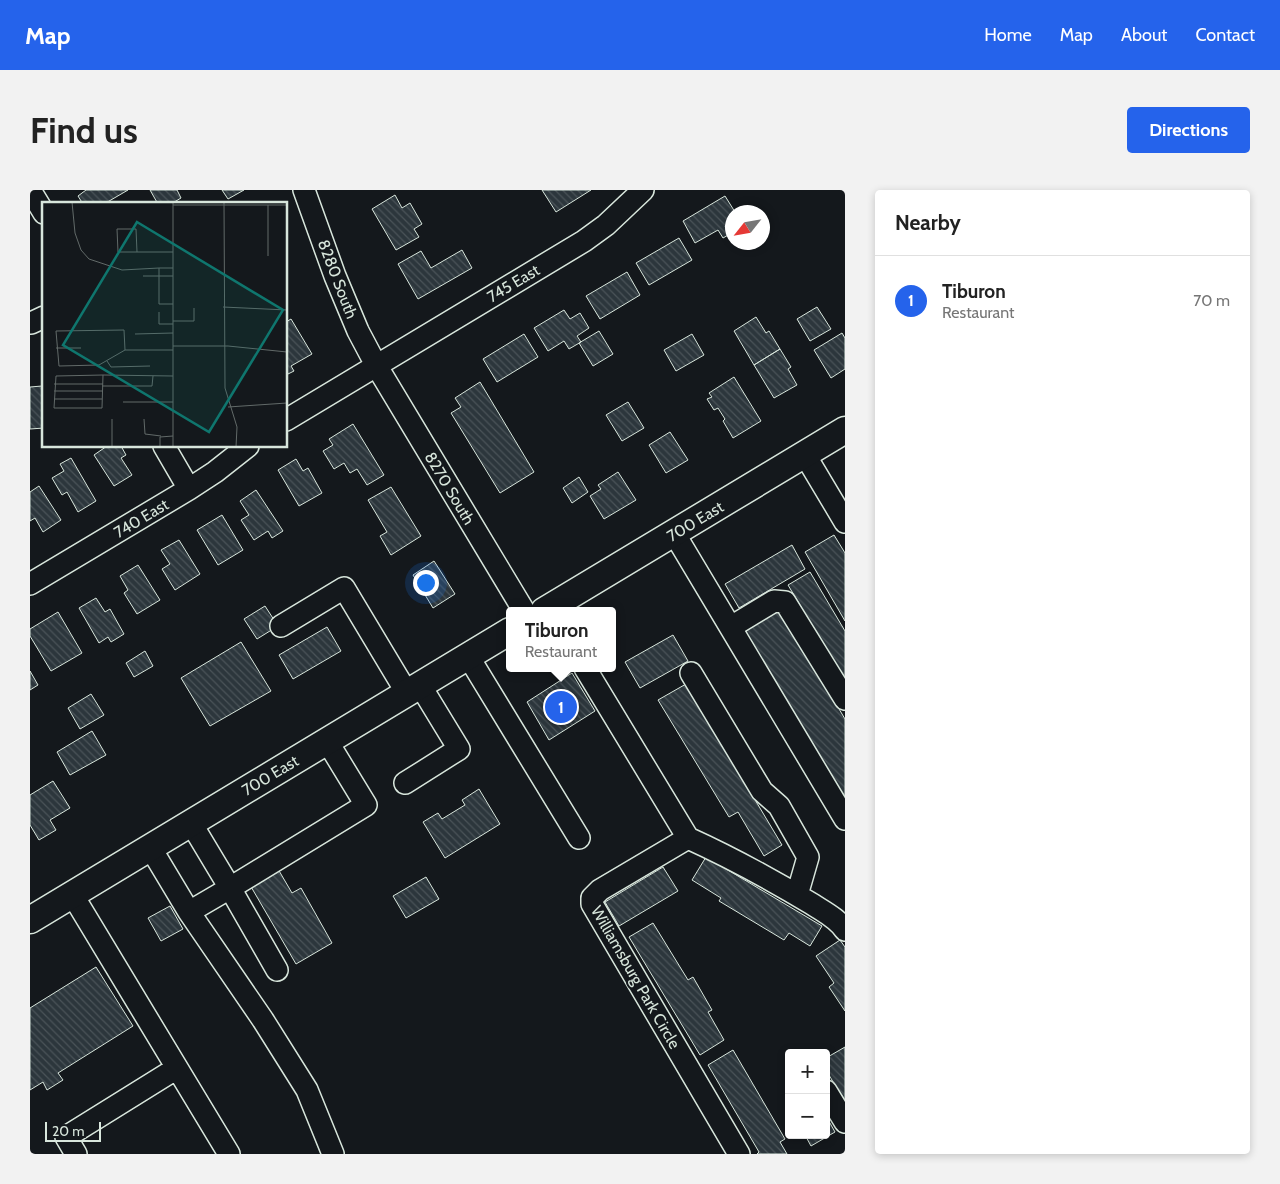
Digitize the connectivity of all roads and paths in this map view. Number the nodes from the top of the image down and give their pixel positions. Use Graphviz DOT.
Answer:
graph roads {
  1 [pos="30,190"];
  2 [pos="304,190"];
  3 [pos="643,190"];
  4 [pos="42,210"];
  5 [pos="376,365"];
  6 [pos="288,419"];
  7 [pos="845,430"];
  8 [pos="165,448"];
  9 [pos="245,448"];
  10 [pos="805,454"];
  11 [pos="189,489"];
  12 [pos="845,522"];
  13 [pos="674,533"];
  14 [pos="30,584"];
  15 [pos="540,607"];
  16 [pos="547,607"];
  17 [pos="281,626"];
  18 [pos="731,627"];
  19 [pos="506,633"];
  20 [pos="468,656"];
  21 [pos="587,672"];
  22 [pos="692,673"];
  23 [pos="414,689"];
  24 [pos="845,700"];
  25 [pos="327,741"];
  26 [pos="405,783"];
  27 [pos="845,819"];
  28 [pos="191,823"];
  29 [pos="579,838"];
  30 [pos="688,838"];
  31 [pos="150,847"];
  32 [pos="230,888"];
  33 [pos="72,894"];
  34 [pos="797,895"];
  35 [pos="189,912"];
  36 [pos="30,920"];
  37 [pos="845,930"];
  38 [pos="277,970"];
  39 [pos="177,1068"];
  40 [pos="828,1094"];
  41 [pos="845,1122"];
  42 [pos="76,1154"];
  43 [pos="229,1154"];
  44 [pos="333,1154"];
  45 [pos="739,1154"];
  1 -- 4 [label="street"];
  2 -- 5 [label="street, 8280 South"];
  3 -- 5 [label="street, 745 East"];
  5 -- 6 [label="street"];
  5 -- 15 [label="street, 8270 South"];
  7 -- 10 [label="main road, 700 East"];
  8 -- 11 [label="street"];
  9 -- 11 [label="street, 740 East"];
  10 -- 12 [label="street"];
  10 -- 13 [label="main road, 700 East"];
  11 -- 14 [label="street, 740 East"];
  13 -- 16 [label="main road, 700 East"];
  13 -- 18 [label="street"];
  17 -- 23 [label="street"];
  18 -- 24 [label="street"];
  18 -- 27 [label="street"];
  19 -- 20 [label="main road, 700 East"];
  20 -- 23 [label="main road, 700 East"];
  20 -- 29 [label="street"];
  21 -- 30 [label="street"];
  22 -- 34 [label="street"];
  23 -- 25 [label="main road, 700 East"];
  23 -- 26 [label="street"];
  25 -- 28 [label="main road, 700 East"];
  25 -- 32 [label="street"];
  28 -- 31 [label="main road, 700 East"];
  28 -- 32 [label="street"];
  30 -- 34 [label="street"];
  30 -- 45 [label="street, Williamsburg Park Circle"];
  31 -- 33 [label="main road, 700 East"];
  31 -- 35 [label="street"];
  32 -- 35 [label="street"];
  32 -- 38 [label="street"];
  33 -- 36 [label="main road, 700 East"];
  33 -- 39 [label="street"];
  34 -- 37 [label="street"];
  35 -- 44 [label="street"];
  39 -- 42 [label="street"];
  39 -- 43 [label="street"];
  40 -- 41 [label="street"];
}
